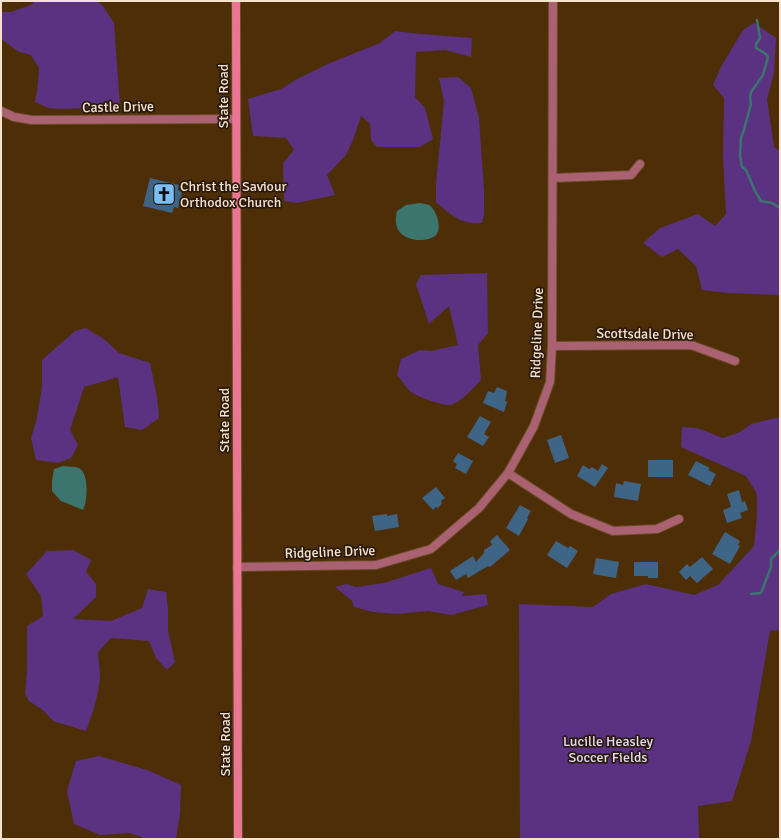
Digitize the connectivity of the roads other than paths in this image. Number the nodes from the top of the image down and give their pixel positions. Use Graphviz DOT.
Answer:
graph roads {
  1 [pos="236,1"];
  2 [pos="553,1"];
  3 [pos="1,111"];
  4 [pos="236,118"];
  5 [pos="640,164"];
  6 [pos="553,178"];
  7 [pos="552,346"];
  8 [pos="735,361"];
  9 [pos="508,474"];
  10 [pos="679,519"];
  11 [pos="237,567"];
  12 [pos="238,839"];
  1 -- 4 [label="main road, State Road"];
  2 -- 6 [label="street, Ridgeline Drive"];
  3 -- 4 [label="street, Castle Drive"];
  4 -- 11 [label="main road, State Road"];
  5 -- 6 [label="street"];
  6 -- 7 [label="street, Ridgeline Drive"];
  7 -- 8 [label="street, Scottsdale Drive"];
  7 -- 9 [label="street, Ridgeline Drive"];
  9 -- 10 [label="street"];
  9 -- 11 [label="street, Ridgeline Drive"];
  11 -- 12 [label="main road, State Road"];
}
